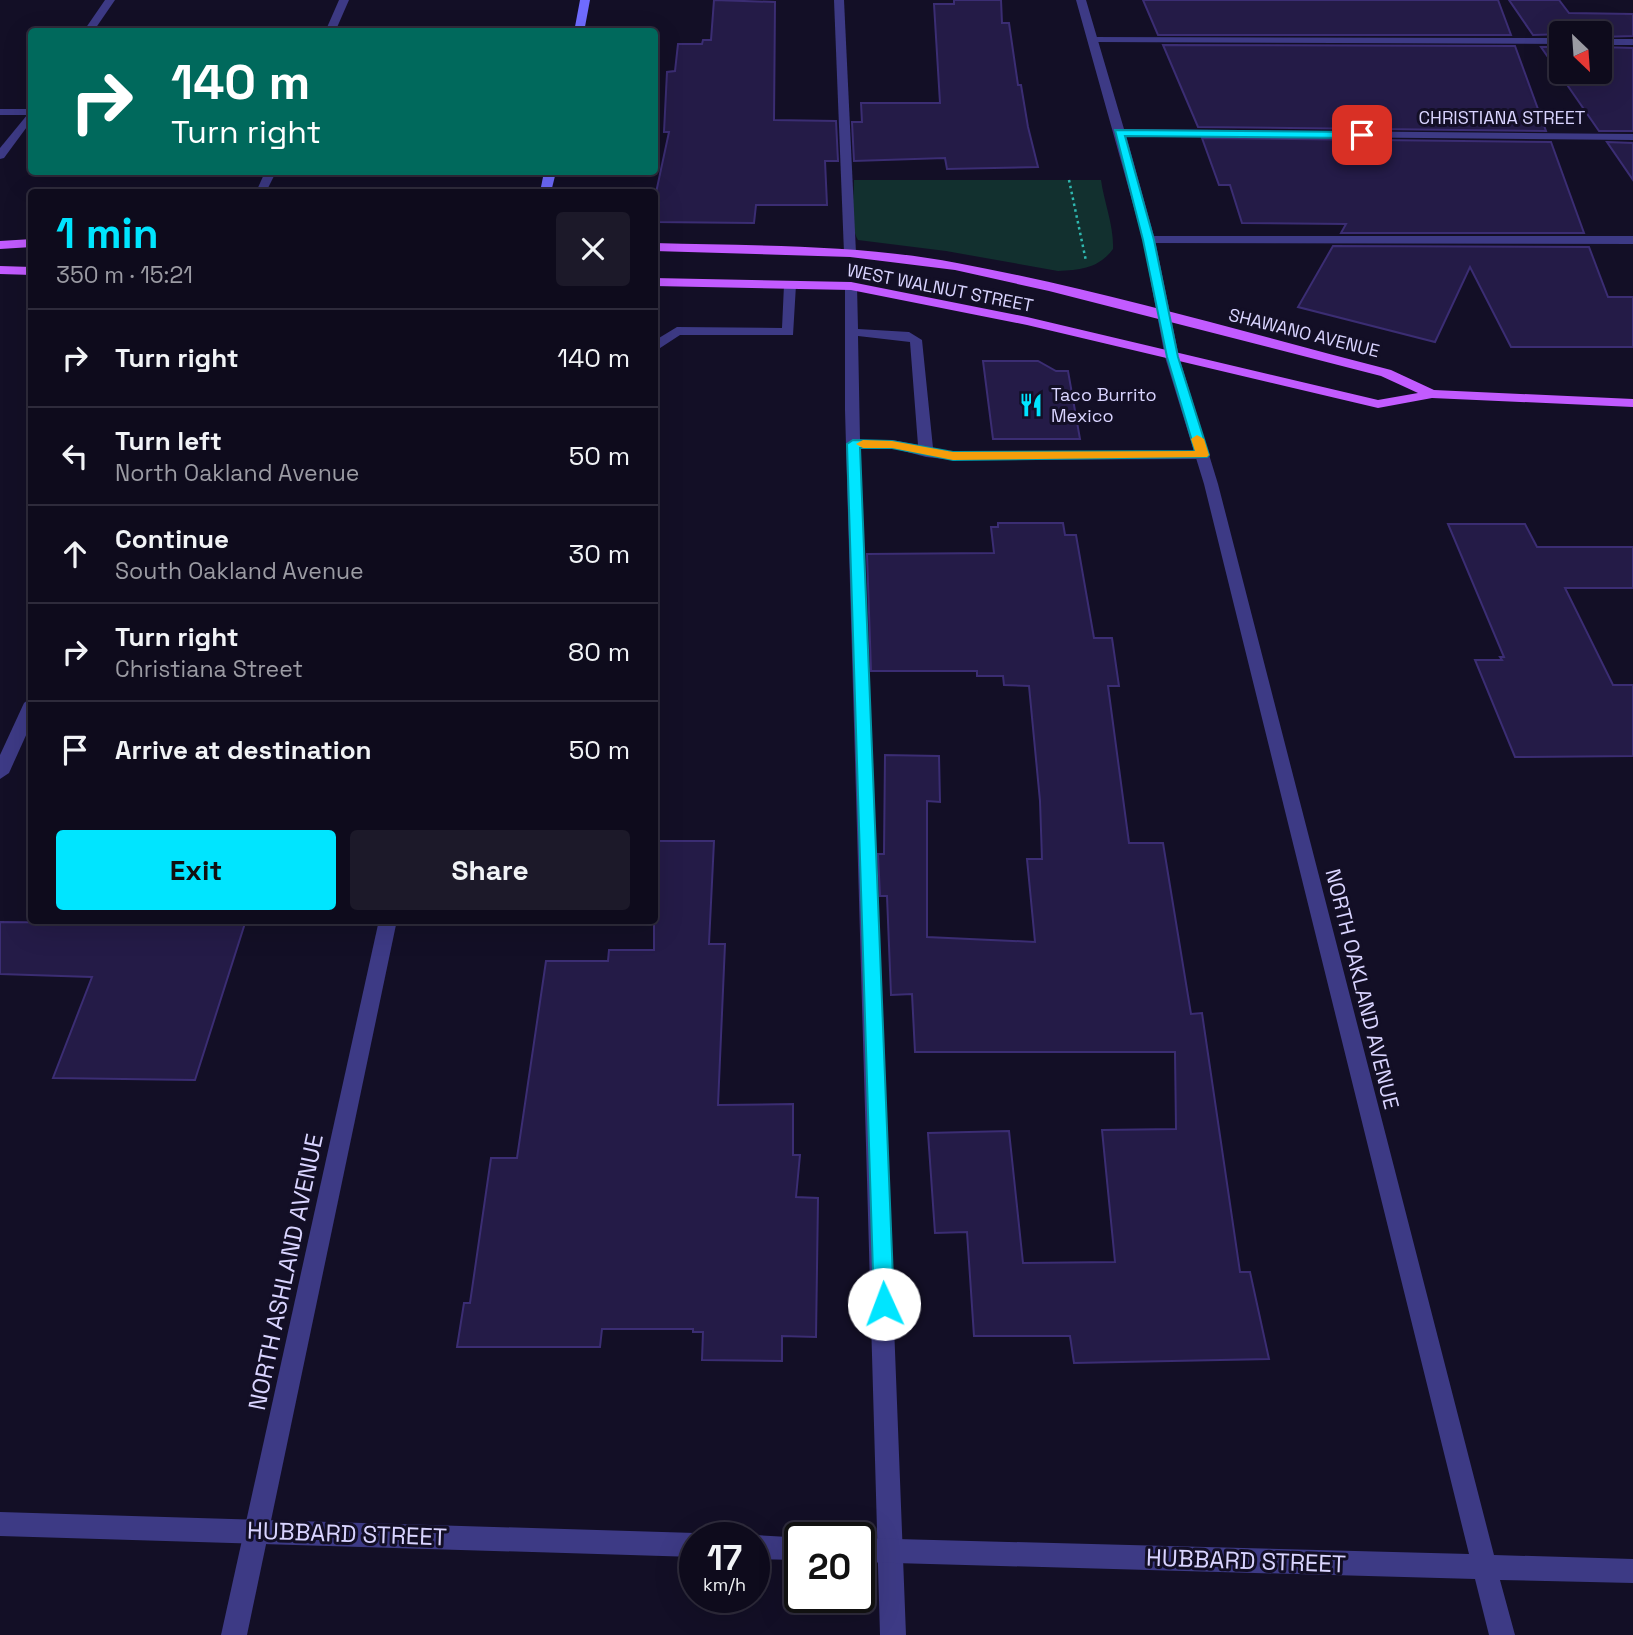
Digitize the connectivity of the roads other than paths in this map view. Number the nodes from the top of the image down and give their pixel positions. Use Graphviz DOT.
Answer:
graph roads {
  1 [pos="110,0"];
  2 [pos="344,0"];
  3 [pos="585,0"];
  4 [pos="839,0"];
  5 [pos="1081,0"];
  6 [pos="91,28"];
  7 [pos="332,28"];
  8 [pos="580,28"];
  9 [pos="1094,39"];
  10 [pos="1549,41"];
  11 [pos="1612,41"];
  12 [pos="1633,42"];
  13 [pos="0,112"];
  14 [pos="28,112"];
  15 [pos="28,118"];
  16 [pos="1119,132"];
  17 [pos="1633,137"];
  18 [pos="0,156"];
  19 [pos="1149,240"];
  20 [pos="1633,240"];
  21 [pos="28,243"];
  22 [pos="0,245"];
  23 [pos="658,247"];
  24 [pos="850,253"];
  25 [pos="0,270"];
  26 [pos="28,271"];
  27 [pos="658,282"];
  28 [pos="790,285"];
  29 [pos="851,286"];
  30 [pos="1165,318"];
  31 [pos="852,332"];
  32 [pos="658,345"];
  33 [pos="1172,357"];
  34 [pos="1432,394"];
  35 [pos="1633,403"];
  36 [pos="853,444"];
  37 [pos="926,453"];
  38 [pos="1202,455"];
  39 [pos="28,712"];
  40 [pos="0,773"];
  41 [pos="387,924"];
  42 [pos="0,1524"];
  43 [pos="258,1531"];
  44 [pos="679,1544"];
  45 [pos="875,1550"];
  46 [pos="892,1551"];
  47 [pos="1486,1569"];
  48 [pos="1633,1571"];
  49 [pos="234,1635"];
  50 [pos="893,1635"];
  51 [pos="1502,1635"];
  1 -- 6 [label="street"];
  2 -- 7 [label="street"];
  3 -- 8 [label="main road"];
  4 -- 24 [label="street"];
  5 -- 9 [label="street, NORTH OAKLAND AVENUE"];
  9 -- 10 [label="street"];
  9 -- 16 [label="street, NORTH OAKLAND AVENUE"];
  11 -- 12 [label="street"];
  13 -- 14 [label="street"];
  15 -- 18 [label="street"];
  16 -- 17 [label="street, CHRISTIANA STREET"];
  16 -- 19 [label="street, NORTH OAKLAND AVENUE"];
  19 -- 20 [label="street"];
  19 -- 30 [label="street, NORTH OAKLAND AVENUE"];
  21 -- 22 [label="main road"];
  23 -- 24 [label="main road, WEST WALNUT STREET"];
  24 -- 30 [label="main road, WEST WALNUT STREET"];
  25 -- 26 [label="main road"];
  27 -- 28 [label="main road, WEST WALNUT STREET"];
  28 -- 29 [label="main road, WEST WALNUT STREET"];
  28 -- 32 [label="street"];
  29 -- 31 [label="street"];
  29 -- 33 [label="main road, WEST WALNUT STREET"];
  30 -- 33 [label="street, NORTH OAKLAND AVENUE"];
  30 -- 34 [label="main road, SHAWANO AVENUE"];
  31 -- 36 [label="street"];
  31 -- 37 [label="street"];
  33 -- 34 [label="main road, SHAWANO AVENUE"];
  33 -- 38 [label="street, NORTH OAKLAND AVENUE"];
  34 -- 35 [label="main road, SHAWANO AVENUE"];
  36 -- 37 [label="street"];
  36 -- 46 [label="street"];
  37 -- 38 [label="street"];
  38 -- 47 [label="street, NORTH OAKLAND AVENUE"];
  39 -- 40 [label="street"];
  41 -- 43 [label="street, NORTH ASHLAND AVENUE"];
  42 -- 43 [label="street, HUBBARD STREET"];
  43 -- 44 [label="street, HUBBARD STREET"];
  43 -- 49 [label="street, NORTH ASHLAND AVENUE"];
  45 -- 46 [label="street, HUBBARD STREET"];
  46 -- 47 [label="street, HUBBARD STREET"];
  46 -- 50 [label="street"];
  47 -- 48 [label="street, HUBBARD STREET"];
  47 -- 51 [label="street, NORTH OAKLAND AVENUE"];
}
